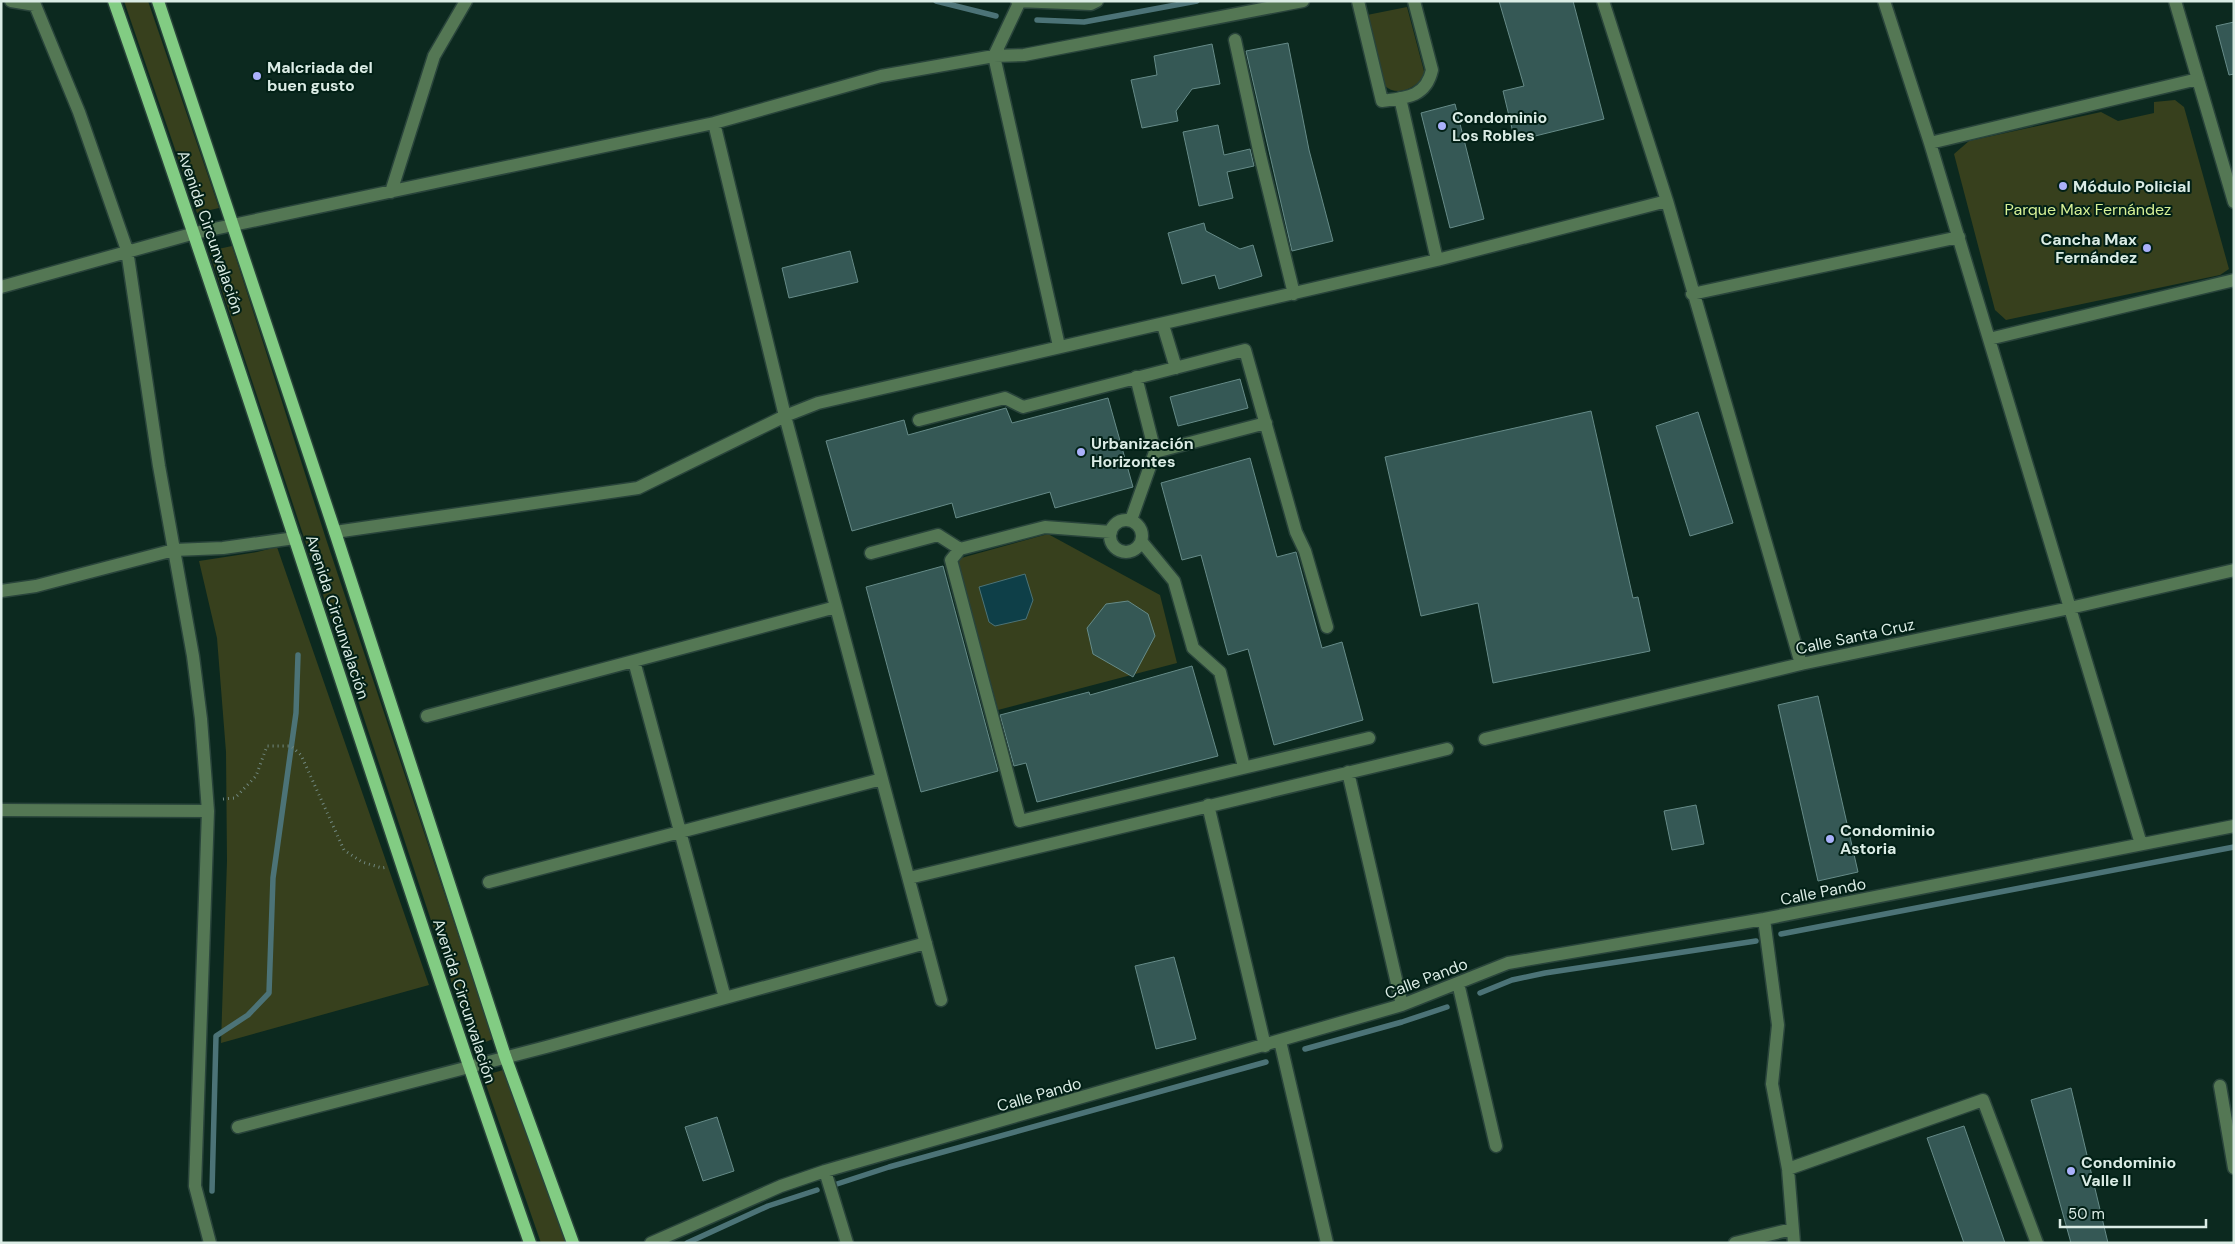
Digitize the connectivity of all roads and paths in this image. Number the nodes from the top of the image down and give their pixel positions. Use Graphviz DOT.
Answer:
graph roads {
  1 [pos="11,1"];
  2 [pos="114,1"];
  3 [pos="158,1"];
  4 [pos="466,1"];
  5 [pos="1019,1"];
  6 [pos="1098,1"];
  7 [pos="1303,1"];
  8 [pos="1358,1"];
  9 [pos="1414,1"];
  10 [pos="1603,1"];
  11 [pos="1884,1"];
  12 [pos="2176,1"];
  13 [pos="1235,40"];
  14 [pos="994,56"];
  15 [pos="2198,79"];
  16 [pos="1400,98"];
  17 [pos="714,123"];
  18 [pos="1930,143"];
  19 [pos="2230,173"];
  20 [pos="391,192"];
  21 [pos="1667,201"];
  22 [pos="2234,202"];
  23 [pos="233,226"];
  24 [pos="195,233"];
  25 [pos="1959,237"];
  26 [pos="128,250"];
  27 [pos="1437,260"];
  28 [pos="2234,280"];
  29 [pos="1,287"];
  30 [pos="1294,294"];
  31 [pos="1692,294"];
  32 [pos="1163,324"];
  33 [pos="1989,338"];
  34 [pos="1059,346"];
  35 [pos="1176,368"];
  36 [pos="1136,377"];
  37 [pos="785,416"];
  38 [pos="919,420"];
  39 [pos="1266,423"];
  40 [pos="1155,452"];
  41 [pos="1130,520"];
  42 [pos="335,532"];
  43 [pos="1111,532"];
  44 [pos="295,538"];
  45 [pos="1141,541"];
  46 [pos="960,549"];
  47 [pos="174,550"];
  48 [pos="871,553"];
  49 [pos="2234,570"];
  50 [pos="1,591"];
  51 [pos="836,607"];
  52 [pos="2070,608"];
  53 [pos="1327,627"];
  54 [pos="634,661"];
  55 [pos="1801,664"];
  56 [pos="427,716"];
  57 [pos="1369,738"];
  58 [pos="1485,739"];
  59 [pos="1447,749"];
  60 [pos="1244,767"];
  61 [pos="1348,772"];
  62 [pos="882,779"];
  63 [pos="1208,805"];
  64 [pos="207,806"];
  65 [pos="1,810"];
  66 [pos="2234,826"];
  67 [pos="680,832"];
  68 [pos="2141,844"];
  69 [pos="402,864"];
  70 [pos="909,878"];
  71 [pos="489,882"];
  72 [pos="1764,919"];
  73 [pos="926,943"];
  74 [pos="1458,983"];
  75 [pos="725,998"];
  76 [pos="941,1000"];
  77 [pos="1402,1005"];
  78 [pos="1280,1041"];
  79 [pos="1265,1046"];
  80 [pos="505,1056"];
  81 [pos="469,1067"];
  82 [pos="2220,1086"];
  83 [pos="238,1127"];
  84 [pos="1496,1146"];
  85 [pos="2234,1168"];
  86 [pos="1788,1169"];
  87 [pos="825,1171"];
  88 [pos="1792,1229"];
  89 [pos="210,1243"];
  90 [pos="530,1243"];
  91 [pos="573,1243"];
  92 [pos="651,1243"];
  93 [pos="847,1243"];
  94 [pos="1327,1243"];
  95 [pos="1735,1243"];
  96 [pos="1794,1243"];
  97 [pos="2037,1243"];
  1 -- 26 [label="street"];
  2 -- 24 [label="main road, Avenida Circunvalación"];
  3 -- 23 [label="main road, Avenida Circunvalación"];
  4 -- 20 [label="street"];
  5 -- 6 [label="street"];
  5 -- 14 [label="street"];
  7 -- 14 [label="street"];
  8 -- 16 [label="street"];
  9 -- 16 [label="street"];
  10 -- 21 [label="street"];
  11 -- 18 [label="street"];
  12 -- 15 [label="street"];
  13 -- 30 [label="street"];
  14 -- 17 [label="street"];
  14 -- 34 [label="street"];
  15 -- 18 [label="street"];
  15 -- 19 [label="street"];
  16 -- 27 [label="street"];
  17 -- 20 [label="street"];
  17 -- 37 [label="street"];
  18 -- 25 [label="street"];
  19 -- 22 [label="street"];
  20 -- 23 [label="street"];
  21 -- 27 [label="street"];
  21 -- 31 [label="street"];
  23 -- 24 [label="street"];
  23 -- 42 [label="main road, Avenida Circunvalación"];
  24 -- 26 [label="street"];
  24 -- 44 [label="main road, Avenida Circunvalación"];
  25 -- 31 [label="street"];
  25 -- 33 [label="street"];
  26 -- 29 [label="street"];
  26 -- 47 [label="street"];
  27 -- 30 [label="street"];
  28 -- 33 [label="street"];
  30 -- 32 [label="street"];
  31 -- 55 [label="street"];
  32 -- 34 [label="street"];
  32 -- 35 [label="street"];
  33 -- 52 [label="street"];
  34 -- 37 [label="street"];
  35 -- 36 [label="street"];
  35 -- 39 [label="street"];
  36 -- 38 [label="street"];
  36 -- 40 [label="street"];
  37 -- 42 [label="street"];
  37 -- 51 [label="street"];
  39 -- 40 [label="street"];
  39 -- 53 [label="street"];
  40 -- 41 [label="street"];
  41 -- 43 [label="street"];
  41 -- 45 [label="street"];
  42 -- 80 [label="main road, Avenida Circunvalación"];
  43 -- 45 [label="street"];
  43 -- 46 [label="street"];
  44 -- 47 [label="street"];
  44 -- 69 [label="main road, Avenida Circunvalación"];
  45 -- 60 [label="street"];
  46 -- 48 [label="street"];
  46 -- 60 [label="street"];
  47 -- 50 [label="street"];
  47 -- 64 [label="street"];
  49 -- 52 [label="street, Calle Santa Cruz"];
  51 -- 54 [label="street"];
  51 -- 62 [label="street"];
  52 -- 55 [label="street, Calle Santa Cruz"];
  52 -- 68 [label="street"];
  54 -- 56 [label="street"];
  54 -- 67 [label="street"];
  55 -- 58 [label="street, Calle Santa Cruz"];
  57 -- 60 [label="street"];
  59 -- 61 [label="street"];
  61 -- 63 [label="street"];
  61 -- 77 [label="street"];
  62 -- 67 [label="street"];
  62 -- 70 [label="street"];
  63 -- 70 [label="street"];
  63 -- 79 [label="street"];
  64 -- 65 [label="street"];
  64 -- 69 [label="path"];
  64 -- 89 [label="street"];
  66 -- 68 [label="street, Calle Pando"];
  67 -- 71 [label="street"];
  67 -- 75 [label="street"];
  68 -- 72 [label="street, Calle Pando"];
  69 -- 81 [label="main road, Avenida Circunvalación"];
  70 -- 73 [label="street"];
  72 -- 74 [label="street, Calle Pando"];
  72 -- 86 [label="street"];
  73 -- 75 [label="street"];
  73 -- 76 [label="street"];
  74 -- 77 [label="street, Calle Pando"];
  74 -- 84 [label="street"];
  75 -- 80 [label="street"];
  77 -- 78 [label="street, Calle Pando"];
  78 -- 79 [label="street, Calle Pando"];
  78 -- 94 [label="street"];
  79 -- 87 [label="street, Calle Pando"];
  80 -- 81 [label="street"];
  80 -- 91 [label="main road, Avenida Circunvalación"];
  81 -- 83 [label="street"];
  81 -- 90 [label="main road, Avenida Circunvalación"];
  82 -- 85 [label="street"];
  86 -- 88 [label="street"];
  86 -- 97 [label="street"];
  87 -- 92 [label="street, Calle Pando"];
  87 -- 93 [label="street"];
  88 -- 95 [label="street"];
  88 -- 96 [label="street"];
}
